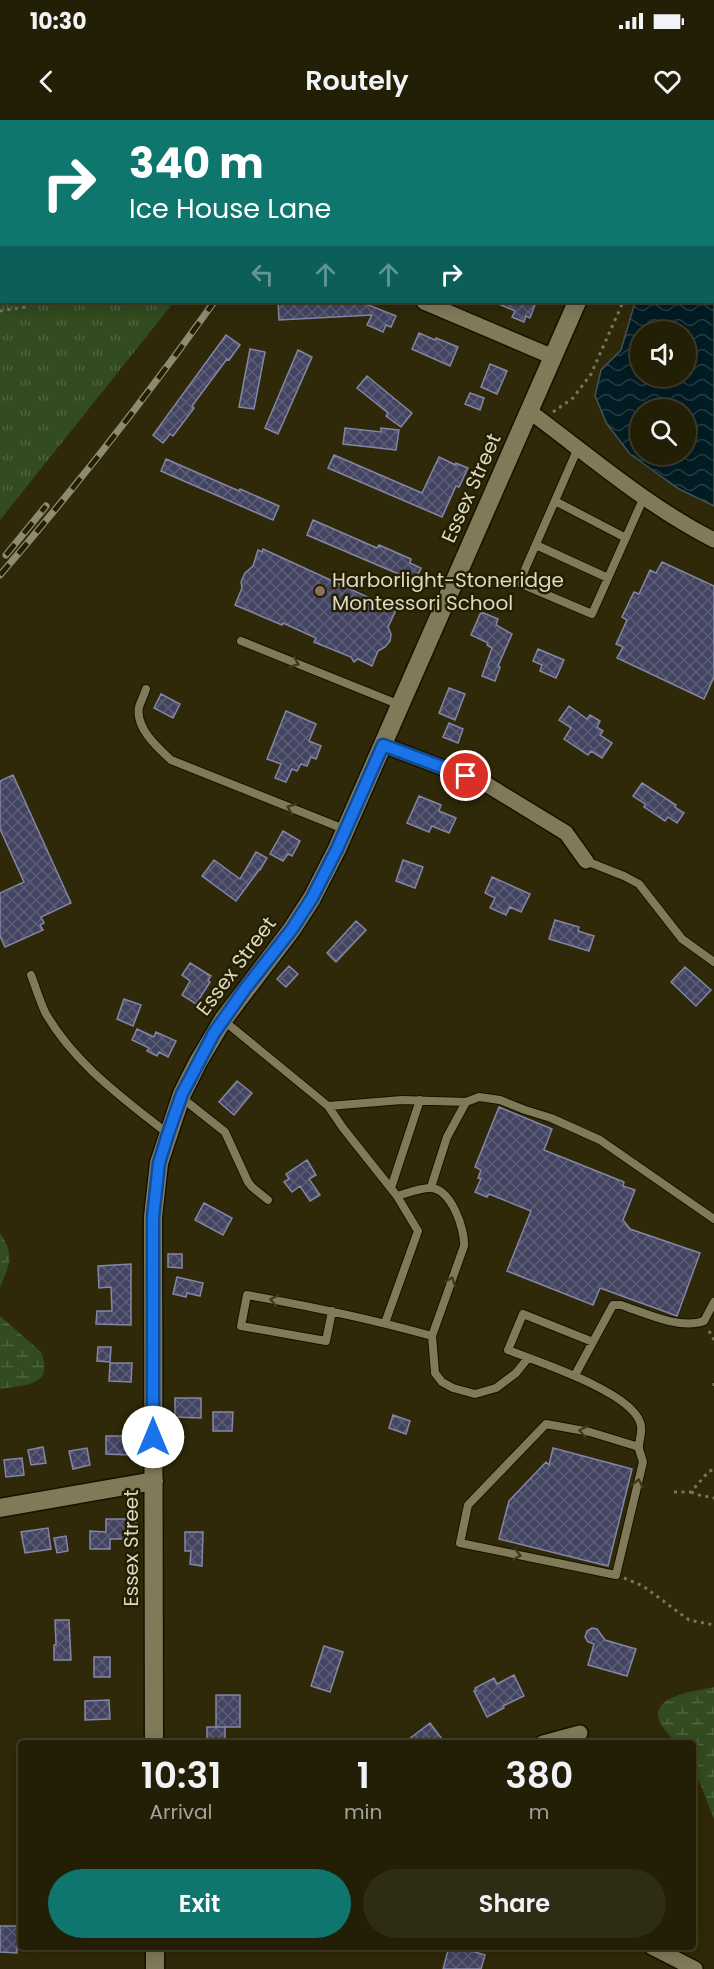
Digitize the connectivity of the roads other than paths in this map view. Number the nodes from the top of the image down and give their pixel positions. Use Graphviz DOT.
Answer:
graph roads {
  1 [pos="426,303"];
  2 [pos="578,303"];
  3 [pos="553,357"];
  4 [pos="536,416"];
  5 [pos="578,448"];
  6 [pos="644,497"];
  7 [pos="555,501"];
  8 [pos="626,538"];
  9 [pos="714,540"];
  10 [pos="536,545"];
  11 [pos="608,578"];
  12 [pos="241,641"];
  13 [pos="146,688"];
  14 [pos="400,705"];
  15 [pos="383,745"];
  16 [pos="345,830"];
  17 [pos="586,861"];
  18 [pos="714,962"];
  19 [pos="31,975"];
  20 [pos="223,1020"];
  21 [pos="181,1097"];
  22 [pos="420,1100"];
  23 [pos="466,1102"];
  24 [pos="328,1106"];
  25 [pos="168,1134"];
  26 [pos="431,1187"];
  27 [pos="392,1188"];
  28 [pos="397,1196"];
  29 [pos="268,1200"];
  30 [pos="714,1219"];
  31 [pos="714,1302"];
  32 [pos="332,1311"];
  33 [pos="385,1323"];
  34 [pos="432,1336"];
  35 [pos="593,1342"];
  36 [pos="528,1358"];
  37 [pos="575,1375"];
  38 [pos="639,1447"];
  39 [pos="154,1481"];
  40 [pos="0,1508"];
  41 [pos="580,1733"];
  42 [pos="154,1740"];
  43 [pos="554,1740"];
  44 [pos="155,1950"];
  45 [pos="658,1950"];
  46 [pos="155,1969"];
  47 [pos="695,1969"];
  1 -- 3 [label="street"];
  2 -- 3 [label="main road, Essex Street"];
  3 -- 4 [label="main road, Essex Street"];
  4 -- 5 [label="street"];
  4 -- 14 [label="main road, Essex Street"];
  5 -- 6 [label="street"];
  5 -- 7 [label="lane"];
  6 -- 8 [label="lane"];
  6 -- 9 [label="street"];
  7 -- 8 [label="lane"];
  7 -- 10 [label="lane"];
  8 -- 11 [label="lane"];
  10 -- 11 [label="lane"];
  10 -- 11 [label="lane"];
  12 -- 14 [label="lane, one-way"];
  16 -- 13 [label="lane, one-way"];
  14 -- 15 [label="main road, Essex Street"];
  15 -- 16 [label="main road, Essex Street"];
  15 -- 17 [label="street"];
  16 -- 20 [label="main road, Essex Street"];
  17 -- 18 [label="lane"];
  19 -- 25 [label="lane"];
  20 -- 21 [label="main road, Essex Street"];
  20 -- 24 [label="lane"];
  21 -- 25 [label="main road, Essex Street"];
  21 -- 29 [label="lane"];
  22 -- 23 [label="lane"];
  22 -- 24 [label="lane"];
  22 -- 27 [label="lane"];
  23 -- 26 [label="lane"];
  23 -- 30 [label="lane"];
  24 -- 27 [label="lane"];
  25 -- 39 [label="main road, Essex Street"];
  26 -- 28 [label="lane"];
  34 -- 26 [label="lane, one-way"];
  27 -- 28 [label="lane"];
  28 -- 33 [label="lane"];
  31 -- 35 [label="lane"];
  32 -- 32 [label="lane, one-way"];
  32 -- 33 [label="lane"];
  33 -- 34 [label="lane"];
  34 -- 36 [label="lane"];
  35 -- 36 [label="lane"];
  35 -- 37 [label="lane"];
  36 -- 37 [label="lane"];
  37 -- 38 [label="lane"];
  38 -- 38 [label="lane, one-way"];
  39 -- 40 [label="main road"];
  39 -- 42 [label="main road, Essex Street"];
  41 -- 43 [label="street"];
  44 -- 46 [label="main road"];
  45 -- 47 [label="street"];
}
